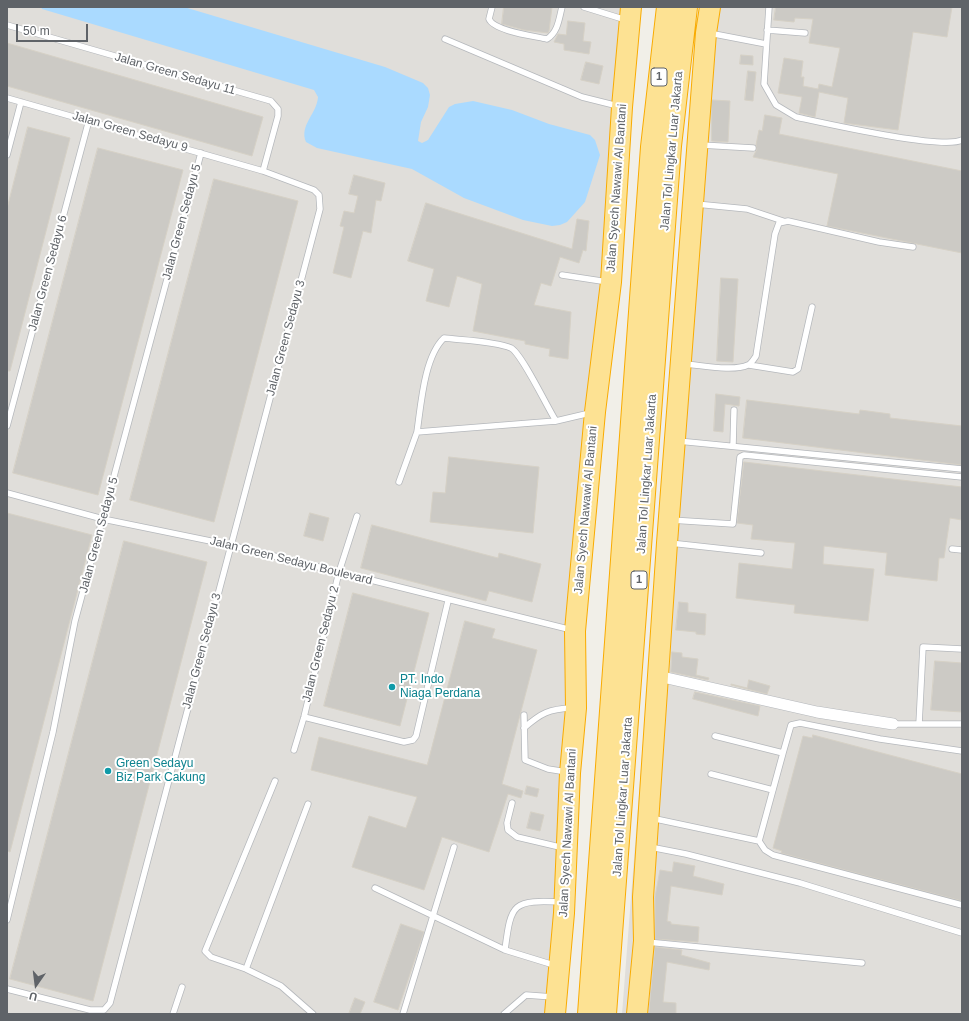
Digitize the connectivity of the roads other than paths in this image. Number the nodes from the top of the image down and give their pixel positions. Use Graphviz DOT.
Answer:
graph roads {
  1 [pos="492,7"];
  2 [pos="562,7"];
  3 [pos="584,7"];
  4 [pos="667,7"];
  5 [pos="687,7"];
  6 [pos="710,7"];
  7 [pos="769,7"];
  8 [pos="630,14"];
  9 [pos="7,25"];
  10 [pos="767,30"];
  11 [pos="706,33"];
  12 [pos="805,33"];
  13 [pos="445,39"];
  14 [pos="766,44"];
  15 [pos="7,98"];
  16 [pos="21,102"];
  17 [pos="622,107"];
  18 [pos="89,120"];
  19 [pos="962,140"];
  20 [pos="698,144"];
  21 [pos="753,148"];
  22 [pos="201,152"];
  23 [pos="7,154"];
  24 [pos="263,171"];
  25 [pos="319,195"];
  26 [pos="694,203"];
  27 [pos="783,221"];
  28 [pos="913,247"];
  29 [pos="562,275"];
  30 [pos="611,282"];
  31 [pos="812,307"];
  32 [pos="682,364"];
  33 [pos="749,365"];
  34 [pos="734,410"];
  35 [pos="595,412"];
  36 [pos="556,421"];
  37 [pos="7,426"];
  38 [pos="417,432"];
  39 [pos="675,441"];
  40 [pos="733,446"];
  41 [pos="962,469"];
  42 [pos="962,477"];
  43 [pos="400,482"];
  44 [pos="7,493"];
  45 [pos="357,516"];
  46 [pos="103,519"];
  47 [pos="669,520"];
  48 [pos="667,543"];
  49 [pos="230,545"];
  50 [pos="952,549"];
  51 [pos="962,550"];
  52 [pos="761,553"];
  53 [pos="339,572"];
  54 [pos="448,601"];
  55 [pos="575,631"];
  56 [pos="962,649"];
  57 [pos="658,676"];
  58 [pos="576,708"];
  59 [pos="524,715"];
  60 [pos="304,717"];
  61 [pos="893,724"];
  62 [pos="919,724"];
  63 [pos="962,724"];
  64 [pos="524,728"];
  65 [pos="715,736"];
  66 [pos="294,750"];
  67 [pos="962,751"];
  68 [pos="784,753"];
  69 [pos="570,773"];
  70 [pos="711,774"];
  71 [pos="276,781"];
  72 [pos="773,790"];
  73 [pos="512,803"];
  74 [pos="308,804"];
  75 [pos="649,818"];
  76 [pos="759,841"];
  77 [pos="454,847"];
  78 [pos="647,847"];
  79 [pos="567,849"];
  80 [pos="375,888"];
  81 [pos="565,902"];
  82 [pos="962,905"];
  83 [pos="432,916"];
  84 [pos="7,920"];
  85 [pos="962,933"];
  86 [pos="644,941"];
  87 [pos="505,950"];
  88 [pos="862,963"];
  89 [pos="559,967"];
  90 [pos="246,969"];
  91 [pos="182,987"];
  92 [pos="7,989"];
  93 [pos="556,1006"];
  94 [pos="173,1014"];
  95 [pos="313,1014"];
  96 [pos="403,1014"];
  97 [pos="504,1014"];
  98 [pos="588,1014"];
  99 [pos="606,1014"];
  100 [pos="637,1014"];
  1 -- 2 [label="lane"];
  3 -- 8 [label="lane"];
  4 -- 98 [label="highway, Jalan Tol Lingkar Luar Jakarta / 1"];
  5 -- 99 [label="highway, Jalan Tol Lingkar Luar Jakarta / 1"];
  6 -- 11 [label="highway"];
  7 -- 10 [label="lane"];
  8 -- 17 [label="highway, Jalan Syech Nawawi Al Bantani"];
  9 -- 24 [label="lane, Jalan Green Sedayu 11"];
  10 -- 12 [label="lane"];
  10 -- 14 [label="lane"];
  11 -- 14 [label="lane"];
  11 -- 20 [label="highway"];
  13 -- 17 [label="lane"];
  14 -- 19 [label="lane"];
  15 -- 16 [label="lane, Jalan Green Sedayu 9"];
  16 -- 18 [label="lane, Jalan Green Sedayu 9"];
  16 -- 23 [label="lane"];
  17 -- 30 [label="highway, Jalan Syech Nawawi Al Bantani"];
  18 -- 22 [label="lane, Jalan Green Sedayu 9"];
  18 -- 37 [label="lane, Jalan Green Sedayu 6"];
  20 -- 21 [label="lane"];
  20 -- 26 [label="highway"];
  22 -- 24 [label="lane, Jalan Green Sedayu 9"];
  22 -- 46 [label="lane, Jalan Green Sedayu 5"];
  24 -- 25 [label="lane, Jalan Green Sedayu 9"];
  25 -- 49 [label="lane, Jalan Green Sedayu 3"];
  26 -- 27 [label="lane"];
  26 -- 32 [label="highway"];
  27 -- 28 [label="lane"];
  27 -- 33 [label="lane"];
  29 -- 30 [label="lane"];
  30 -- 35 [label="highway, Jalan Syech Nawawi Al Bantani"];
  31 -- 33 [label="lane"];
  32 -- 33 [label="lane"];
  32 -- 39 [label="highway"];
  34 -- 40 [label="lane"];
  35 -- 36 [label="lane"];
  35 -- 55 [label="highway, Jalan Syech Nawawi Al Bantani"];
  36 -- 38 [label="lane"];
  36 -- 38 [label="lane"];
  38 -- 43 [label="lane"];
  39 -- 40 [label="lane"];
  39 -- 47 [label="highway"];
  40 -- 41 [label="lane"];
  42 -- 47 [label="lane"];
  44 -- 46 [label="lane, Jalan Green Sedayu Boulevard"];
  45 -- 53 [label="lane, Jalan Green Sedayu 2"];
  46 -- 49 [label="lane, Jalan Green Sedayu Boulevard"];
  46 -- 84 [label="lane, Jalan Green Sedayu 5"];
  47 -- 48 [label="highway"];
  48 -- 52 [label="lane"];
  48 -- 57 [label="highway"];
  49 -- 53 [label="lane, Jalan Green Sedayu Boulevard"];
  49 -- 92 [label="lane, Jalan Green Sedayu 3"];
  50 -- 51 [label="lane"];
  53 -- 54 [label="lane, Jalan Green Sedayu Boulevard"];
  53 -- 60 [label="lane, Jalan Green Sedayu 2"];
  54 -- 55 [label="lane, Jalan Green Sedayu Boulevard"];
  54 -- 60 [label="lane"];
  55 -- 58 [label="highway, Jalan Syech Nawawi Al Bantani"];
  56 -- 62 [label="lane"];
  57 -- 61 [label="street"];
  57 -- 75 [label="highway"];
  58 -- 64 [label="lane"];
  58 -- 69 [label="highway, Jalan Syech Nawawi Al Bantani"];
  59 -- 64 [label="lane"];
  60 -- 66 [label="lane, Jalan Green Sedayu 2"];
  61 -- 62 [label="lane"];
  62 -- 63 [label="lane"];
  64 -- 69 [label="lane"];
  65 -- 68 [label="lane"];
  67 -- 68 [label="lane"];
  68 -- 72 [label="lane"];
  69 -- 79 [label="highway, Jalan Syech Nawawi Al Bantani"];
  70 -- 72 [label="lane"];
  71 -- 90 [label="lane"];
  72 -- 76 [label="lane"];
  73 -- 79 [label="lane"];
  74 -- 90 [label="lane"];
  75 -- 76 [label="lane"];
  75 -- 78 [label="highway"];
  76 -- 82 [label="lane"];
  77 -- 83 [label="lane"];
  78 -- 85 [label="lane"];
  78 -- 86 [label="highway"];
  79 -- 81 [label="highway, Jalan Syech Nawawi Al Bantani"];
  80 -- 83 [label="lane"];
  81 -- 87 [label="lane"];
  81 -- 89 [label="highway, Jalan Syech Nawawi Al Bantani"];
  83 -- 87 [label="lane"];
  83 -- 96 [label="lane"];
  86 -- 88 [label="lane"];
  86 -- 100 [label="highway"];
  87 -- 89 [label="lane"];
  89 -- 93 [label="highway, Jalan Syech Nawawi Al Bantani"];
  90 -- 95 [label="lane"];
  91 -- 94 [label="lane"];
  93 -- 97 [label="lane"];
}
